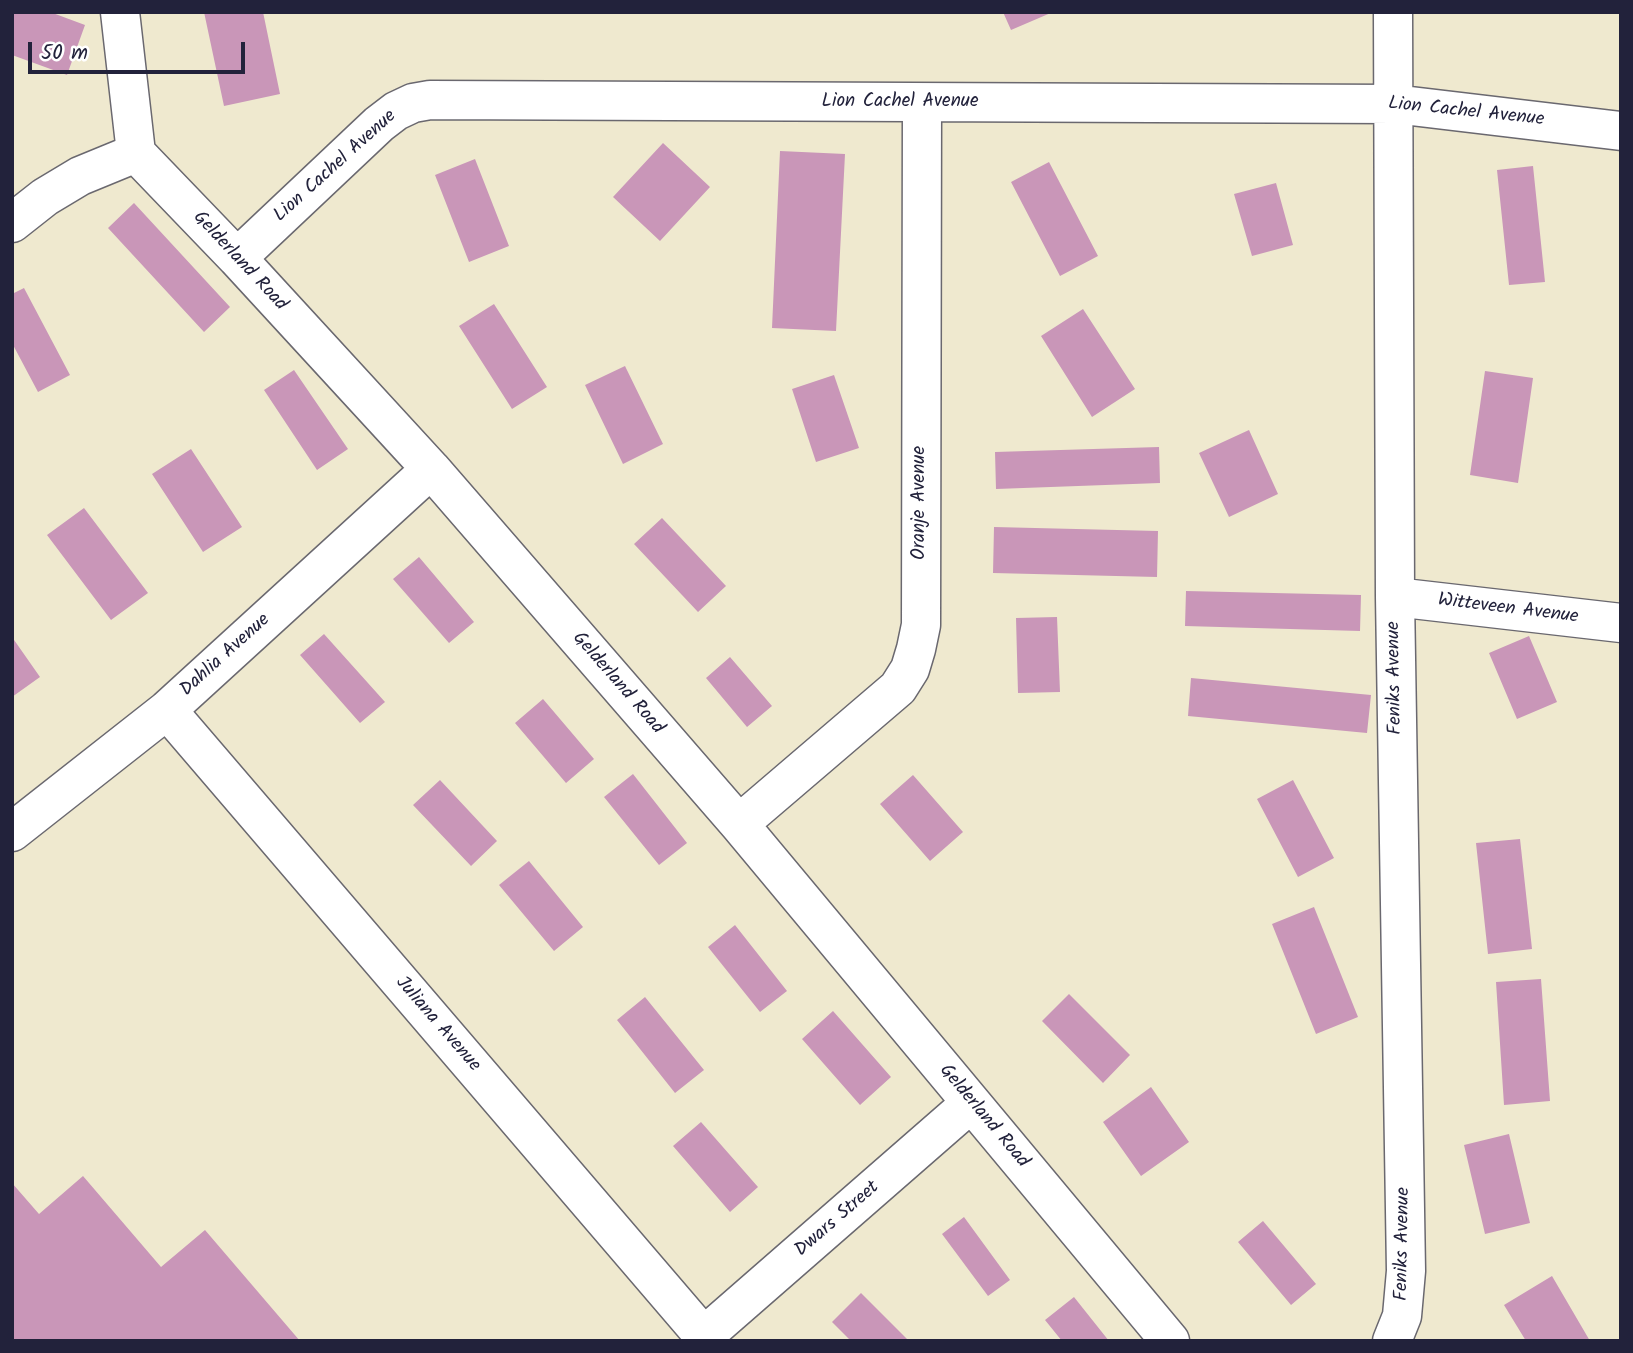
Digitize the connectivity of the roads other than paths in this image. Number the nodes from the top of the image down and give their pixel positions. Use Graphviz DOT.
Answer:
graph roads {
  1 [pos="120,12"];
  2 [pos="1393,12"];
  3 [pos="922,103"];
  4 [pos="1394,104"];
  5 [pos="1621,131"];
  6 [pos="136,153"];
  7 [pos="12,223"];
  8 [pos="237,258"];
  9 [pos="431,469"];
  10 [pos="1395,597"];
  11 [pos="1621,623"];
  12 [pos="167,710"];
  13 [pos="739,824"];
  14 [pos="12,832"];
  15 [pos="971,1103"];
  16 [pos="706,1338"];
  17 [pos="1170,1341"];
  18 [pos="1392,1341"];
  1 -- 6 [label="street"];
  2 -- 4 [label="street, Feniks Avenue"];
  3 -- 4 [label="street, Lion Cachel Avenue"];
  3 -- 8 [label="street, Lion Cachel Avenue"];
  3 -- 13 [label="street, Oranje Avenue"];
  4 -- 5 [label="street, Lion Cachel Avenue"];
  4 -- 10 [label="street, Feniks Avenue"];
  6 -- 7 [label="street"];
  6 -- 8 [label="street, Gelderland Road"];
  8 -- 9 [label="street, Gelderland Road"];
  9 -- 12 [label="street, Dahlia Avenue"];
  9 -- 13 [label="street, Gelderland Road"];
  10 -- 11 [label="street, Witteveen Avenue"];
  10 -- 18 [label="street, Feniks Avenue"];
  12 -- 14 [label="street, Dahlia Avenue"];
  12 -- 16 [label="street, Juliana Avenue"];
  13 -- 15 [label="street, Gelderland Road"];
  15 -- 16 [label="street, Dwars Street"];
  15 -- 17 [label="street, Gelderland Road"];
}
